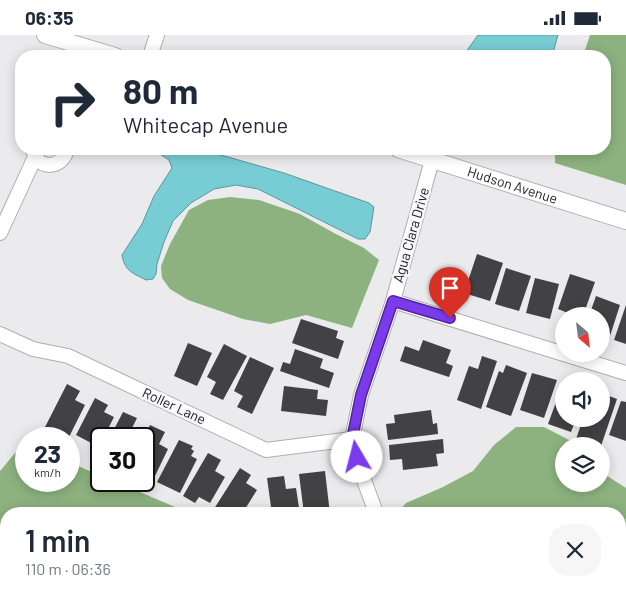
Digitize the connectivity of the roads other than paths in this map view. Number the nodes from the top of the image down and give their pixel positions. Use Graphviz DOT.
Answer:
graph roads {
  1 [pos="45,35"];
  2 [pos="157,35"];
  3 [pos="95,50"];
  4 [pos="152,50"];
  5 [pos="33,155"];
  6 [pos="36,155"];
  7 [pos="65,155"];
  8 [pos="417,155"];
  9 [pos="432,160"];
  10 [pos="626,221"];
  11 [pos="0,233"];
  12 [pos="393,301"];
  13 [pos="0,334"];
  14 [pos="555,351"];
  15 [pos="593,363"];
  16 [pos="626,373"];
  17 [pos="352,439"];
  18 [pos="374,507"];
  1 -- 3 [label="street"];
  2 -- 4 [label="street"];
  5 -- 11 [label="street"];
  6 -- 7 [label="street"];
  8 -- 9 [label="street, Hudson Avenue"];
  9 -- 10 [label="street, Hudson Avenue"];
  9 -- 12 [label="street, Agua Clara Drive"];
  12 -- 14 [label="street"];
  12 -- 17 [label="street, Agua Clara Drive"];
  13 -- 17 [label="street, Roller Lane"];
  15 -- 16 [label="street"];
  17 -- 18 [label="street, Agua Clara Drive"];
}
